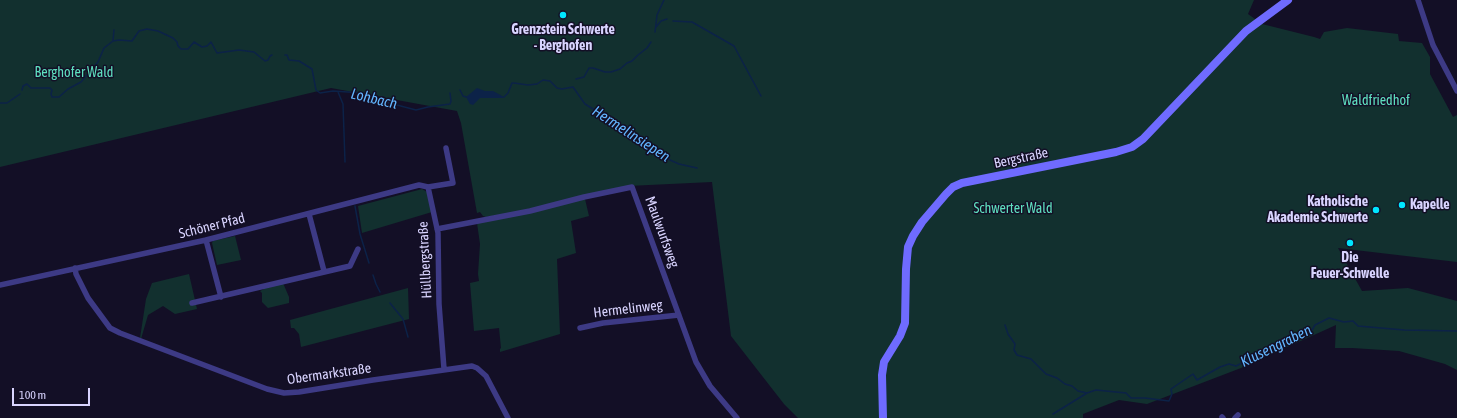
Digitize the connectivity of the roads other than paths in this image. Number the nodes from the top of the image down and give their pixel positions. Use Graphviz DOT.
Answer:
graph roads {
  1 [pos="1288,0"];
  2 [pos="1418,0"];
  3 [pos="1457,91"];
  4 [pos="446,148"];
  5 [pos="428,187"];
  6 [pos="309,214"];
  7 [pos="437,229"];
  8 [pos="206,240"];
  9 [pos="358,249"];
  10 [pos="75,268"];
  11 [pos="324,271"];
  12 [pos="0,285"];
  13 [pos="221,297"];
  14 [pos="192,303"];
  15 [pos="679,315"];
  16 [pos="580,328"];
  17 [pos="444,369"];
  18 [pos="508,418"];
  19 [pos="737,418"];
  20 [pos="884,418"];
  1 -- 20 [label="main road, Bergstraße"];
  2 -- 3 [label="street"];
  4 -- 5 [label="street"];
  5 -- 6 [label="street, Schöner Pfad"];
  5 -- 7 [label="street, Hüllbergstraße"];
  6 -- 8 [label="street, Schöner Pfad"];
  6 -- 11 [label="street"];
  7 -- 15 [label="street, Maulwurfsweg"];
  7 -- 17 [label="street, Hüllbergstraße"];
  8 -- 10 [label="street, Schöner Pfad"];
  8 -- 13 [label="street"];
  9 -- 11 [label="street"];
  10 -- 12 [label="street, Schöner Pfad"];
  10 -- 17 [label="street, Obermarkstraße"];
  11 -- 13 [label="street"];
  13 -- 14 [label="street"];
  15 -- 16 [label="street, Hermelinweg"];
  15 -- 19 [label="street, Maulwurfsweg"];
  17 -- 18 [label="street, Obermarkstraße"];
}
